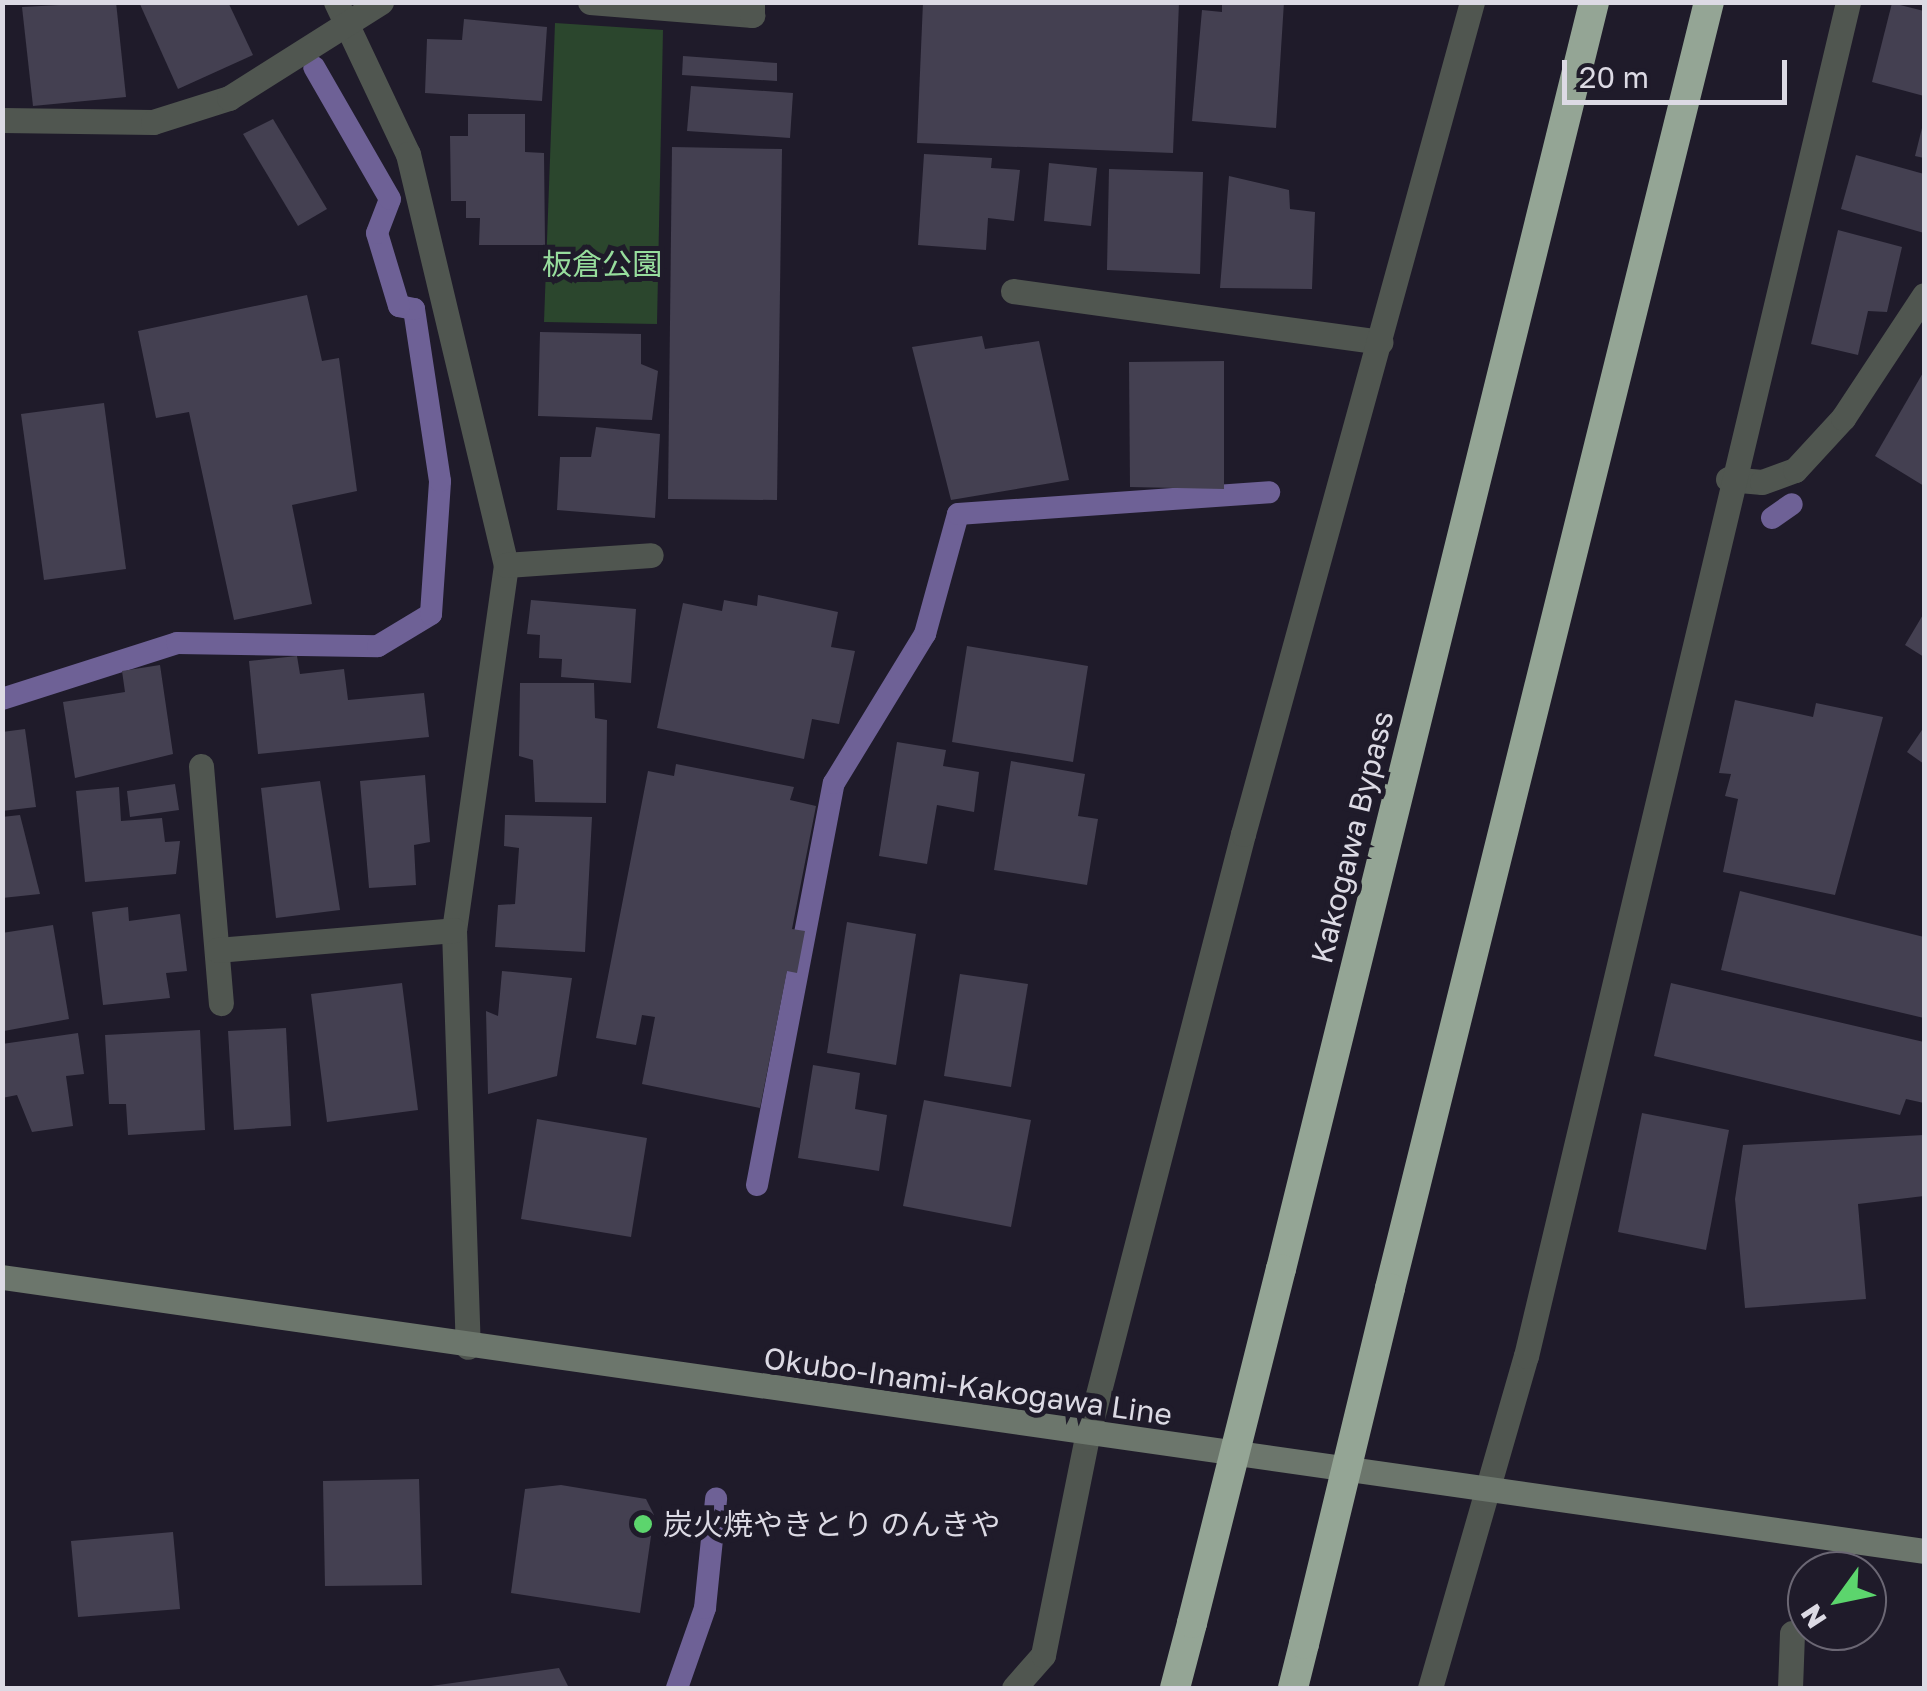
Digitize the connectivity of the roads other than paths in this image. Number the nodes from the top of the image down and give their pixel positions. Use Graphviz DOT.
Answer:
graph roads {
  1 [pos="336,2"];
  2 [pos="381,2"];
  3 [pos="590,2"];
  4 [pos="752,2"];
  5 [pos="1472,2"];
  6 [pos="1594,2"];
  7 [pos="1708,2"];
  8 [pos="1848,2"];
  9 [pos="349,26"];
  10 [pos="2,120"];
  11 [pos="1013,291"];
  12 [pos="1924,295"];
  13 [pos="1380,342"];
  14 [pos="1728,479"];
  15 [pos="650,555"];
  16 [pos="506,565"];
  17 [pos="201,766"];
  18 [pos="454,930"];
  19 [pos="217,950"];
  20 [pos="221,1002"];
  21 [pos="2,1278"];
  22 [pos="468,1346"];
  23 [pos="1088,1437"];
  24 [pos="1488,1490"];
  25 [pos="1924,1551"];
  26 [pos="1791,1651"];
  27 [pos="1043,1655"];
  28 [pos="1014,1688"];
  29 [pos="1037,1688"];
  30 [pos="1175,1688"];
  31 [pos="1293,1688"];
  32 [pos="1430,1688"];
  33 [pos="1790,1688"];
  1 -- 9 [label="street"];
  2 -- 9 [label="street"];
  3 -- 4 [label="street"];
  5 -- 13 [label="street"];
  6 -- 30 [label="highway, Kakogawa Bypass, bridge"];
  7 -- 31 [label="highway, bridge"];
  8 -- 14 [label="street"];
  9 -- 10 [label="street"];
  9 -- 16 [label="street"];
  11 -- 13 [label="street"];
  12 -- 14 [label="street"];
  13 -- 23 [label="street"];
  14 -- 24 [label="street"];
  15 -- 16 [label="street"];
  16 -- 18 [label="street"];
  17 -- 19 [label="street"];
  18 -- 19 [label="street"];
  18 -- 22 [label="street"];
  19 -- 20 [label="street"];
  21 -- 22 [label="main road, Okubo-Inami-Kakogawa Line"];
  22 -- 23 [label="main road, Okubo-Inami-Kakogawa Line"];
  23 -- 24 [label="main road, Okubo-Inami-Kakogawa Line"];
  23 -- 27 [label="street"];
  24 -- 25 [label="main road, Okubo-Inami-Kakogawa Line"];
  24 -- 32 [label="street"];
  26 -- 33 [label="street"];
  27 -- 28 [label="street"];
  27 -- 29 [label="street"];
}
